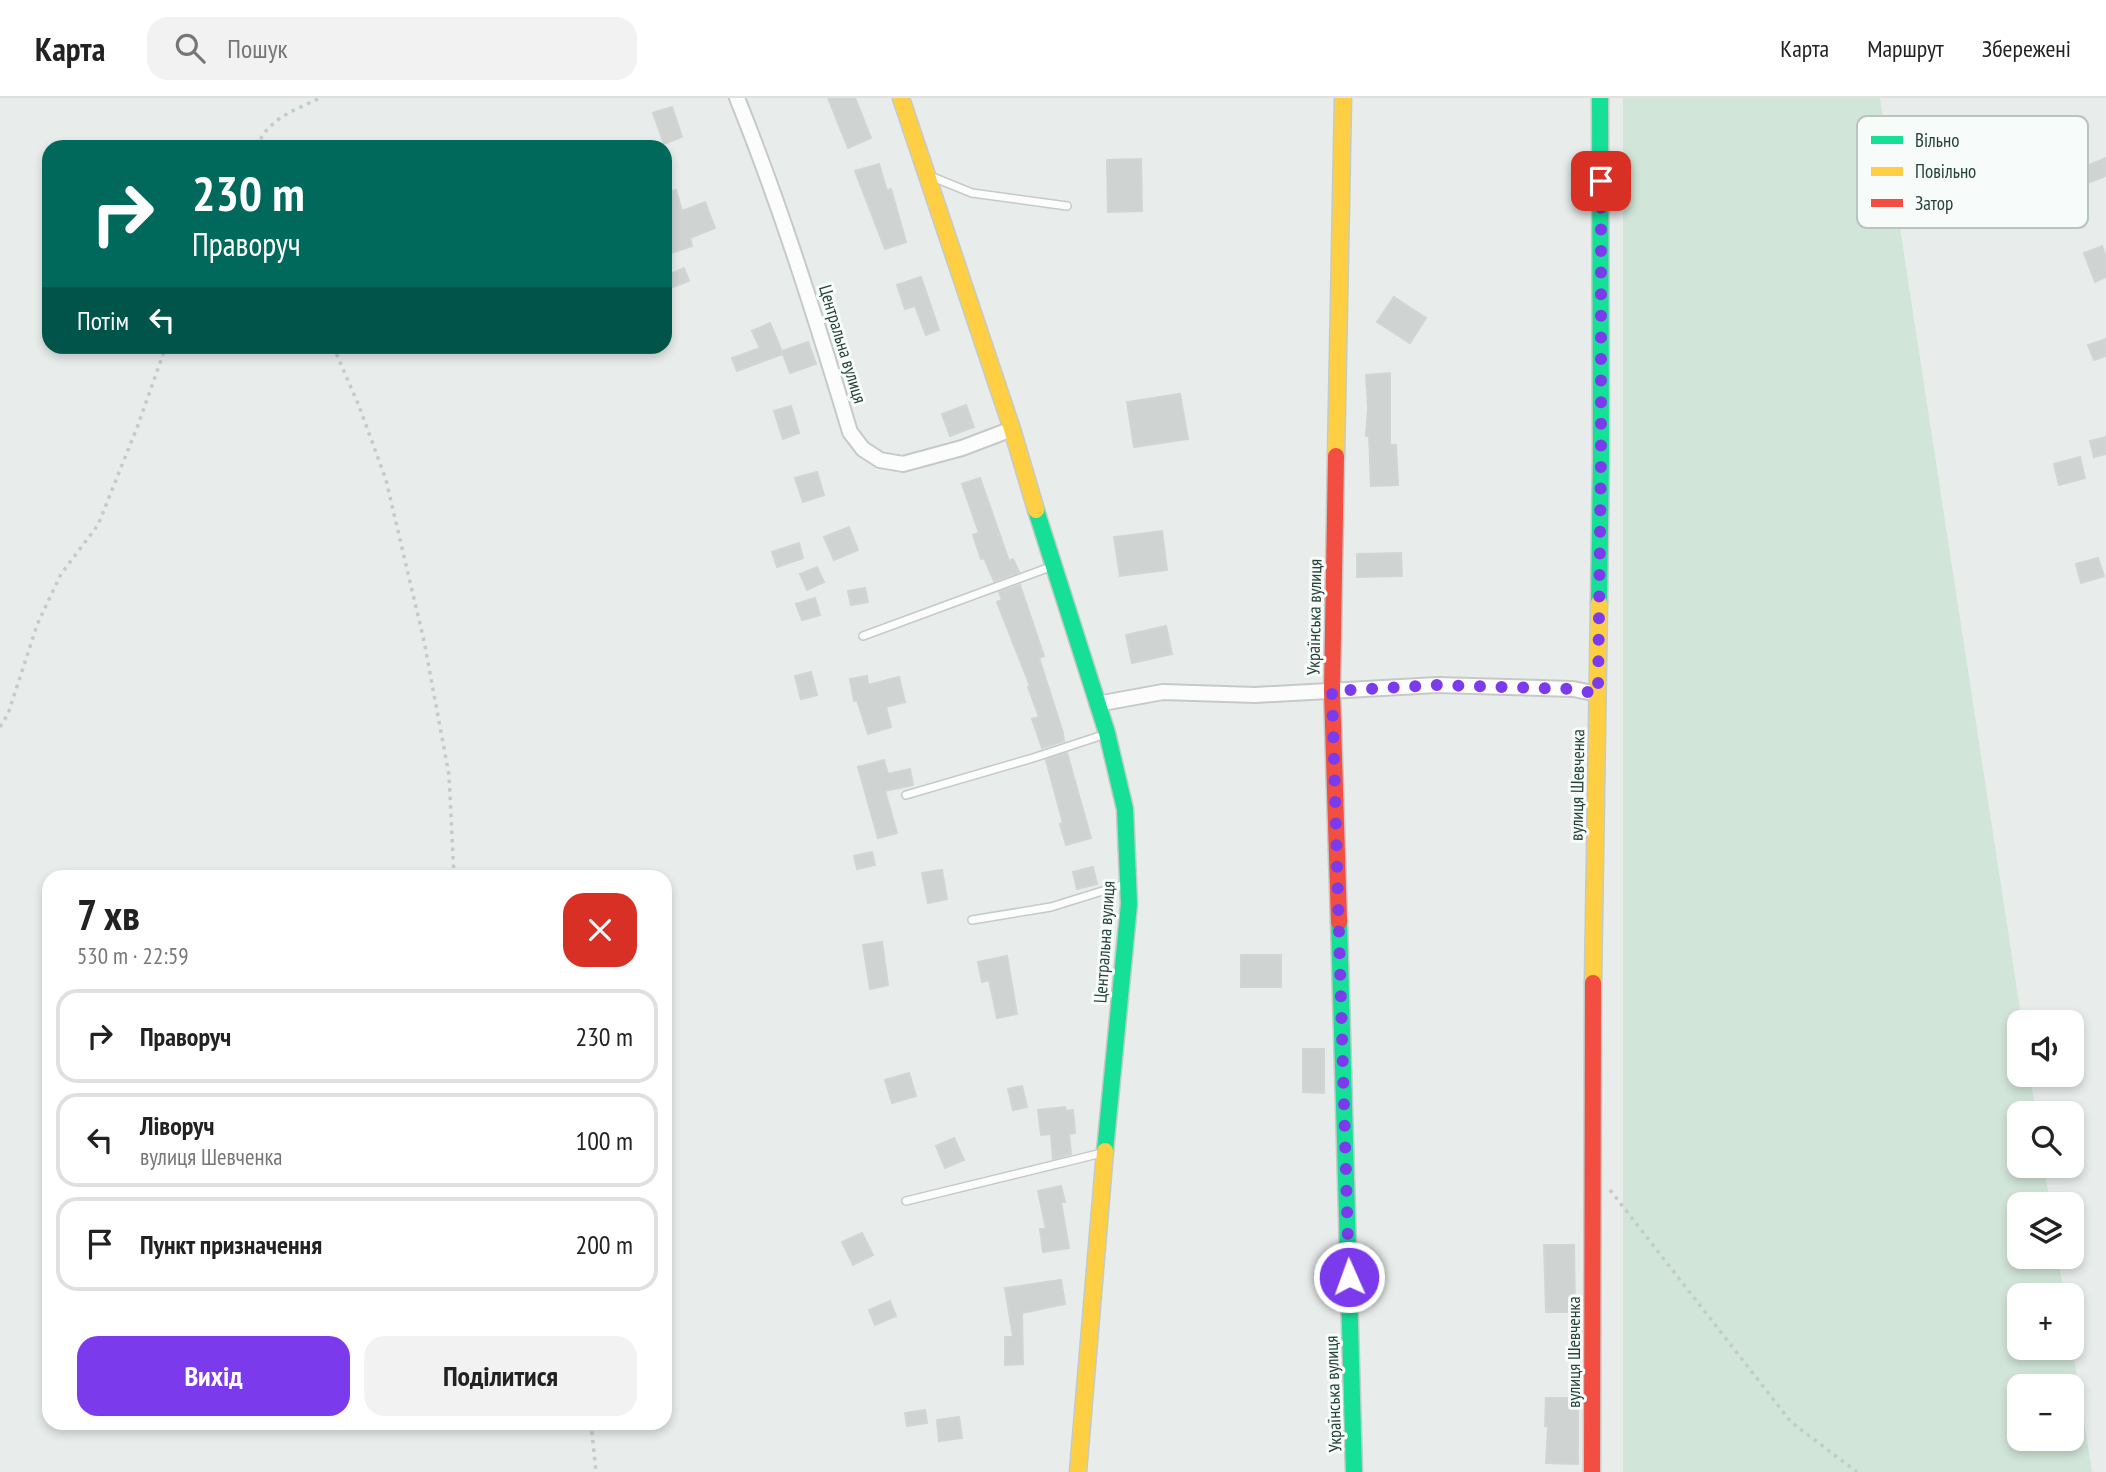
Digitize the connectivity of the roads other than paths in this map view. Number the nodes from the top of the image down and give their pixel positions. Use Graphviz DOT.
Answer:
graph roads {
  1 [pos="737,98"];
  2 [pos="901,98"];
  3 [pos="1343,98"];
  4 [pos="1600,98"];
  5 [pos="926,174"];
  6 [pos="1067,206"];
  7 [pos="1012,429"];
  8 [pos="1053,566"];
  9 [pos="863,636"];
  10 [pos="1332,691"];
  11 [pos="1598,694"];
  12 [pos="1097,704"];
  13 [pos="1107,733"];
  14 [pos="906,795"];
  15 [pos="1128,883"];
  16 [pos="972,920"];
  17 [pos="1105,1152"];
  18 [pos="906,1201"];
  19 [pos="1079,1472"];
  20 [pos="1354,1472"];
  21 [pos="1592,1472"];
  1 -- 7 [label="street, Центральна вулиця"];
  2 -- 5 [label="street, Центральна вулиця"];
  3 -- 10 [label="street, Українська вулиця"];
  4 -- 11 [label="street, вулиця Шевченка"];
  5 -- 6 [label="lane"];
  5 -- 7 [label="street, Центральна вулиця"];
  7 -- 8 [label="street, Центральна вулиця"];
  8 -- 9 [label="lane"];
  8 -- 12 [label="street, Центральна вулиця"];
  10 -- 11 [label="street"];
  10 -- 12 [label="street"];
  10 -- 20 [label="street, Українська вулиця"];
  11 -- 21 [label="street, вулиця Шевченка"];
  12 -- 13 [label="street, Центральна вулиця"];
  13 -- 14 [label="lane"];
  13 -- 15 [label="street, Центральна вулиця"];
  15 -- 16 [label="lane"];
  15 -- 17 [label="street, Центральна вулиця"];
  17 -- 18 [label="lane"];
  17 -- 19 [label="street, Центральна вулиця"];
}
